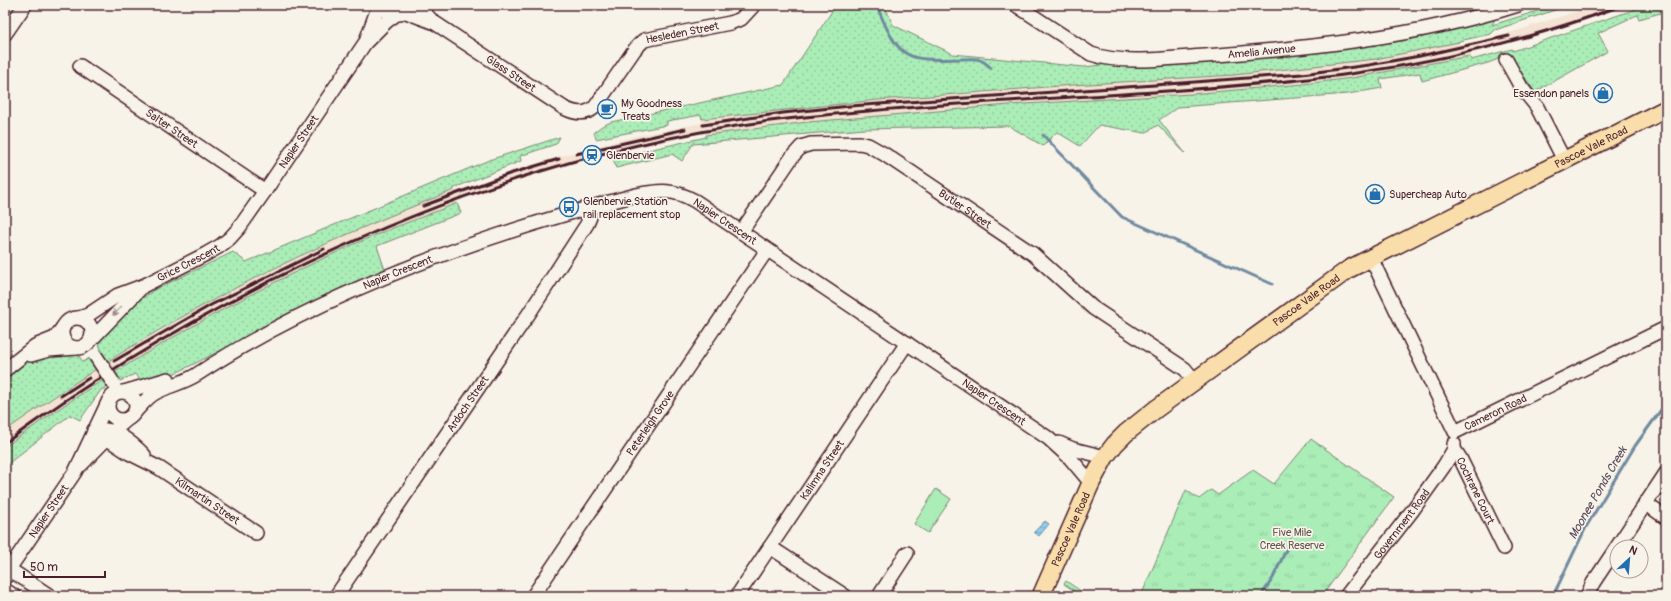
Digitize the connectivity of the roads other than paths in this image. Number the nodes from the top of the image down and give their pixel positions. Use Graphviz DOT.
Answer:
graph roads {
  1 [pos="25,5"];
  2 [pos="379,5"];
  3 [pos="418,5"];
  4 [pos="753,5"];
  5 [pos="1016,5"];
  6 [pos="1518,5"];
  7 [pos="405,11"];
  8 [pos="435,23"];
  9 [pos="5,34"];
  10 [pos="365,43"];
  11 [pos="1506,60"];
  12 [pos="80,66"];
  13 [pos="1666,109"];
  14 [pos="591,110"];
  15 [pos="1564,160"];
  16 [pos="265,191"];
  17 [pos="588,208"];
  18 [pos="741,232"];
  19 [pos="230,238"];
  20 [pos="767,250"];
  21 [pos="1371,258"];
  22 [pos="145,285"];
  23 [pos="79,318"];
  24 [pos="63,327"];
  25 [pos="1666,328"];
  26 [pos="90,340"];
  27 [pos="907,343"];
  28 [pos="77,348"];
  29 [pos="92,356"];
  30 [pos="20,359"];
  31 [pos="210,365"];
  32 [pos="5,370"];
  33 [pos="1195,381"];
  34 [pos="115,392"];
  35 [pos="132,416"];
  36 [pos="94,430"];
  37 [pos="1455,432"];
  38 [pos="110,435"];
  39 [pos="1048,438"];
  40 [pos="1454,449"];
  41 [pos="1105,457"];
  42 [pos="74,472"];
  43 [pos="1666,473"];
  44 [pos="1091,483"];
  45 [pos="1645,503"];
  46 [pos="1666,518"];
  47 [pos="256,533"];
  48 [pos="770,547"];
  49 [pos="1504,548"];
  50 [pos="907,553"];
  51 [pos="6,573"];
  52 [pos="5,590"];
  53 [pos="14,596"];
  54 [pos="50,596"];
  55 [pos="336,596"];
  56 [pos="534,596"];
  57 [pos="737,596"];
  58 [pos="845,596"];
  59 [pos="879,596"];
  60 [pos="1041,596"];
  61 [pos="1346,596"];
  62 [pos="1587,596"];
  1 -- 9 [label="street"];
  2 -- 7 [label="street, Glass Street"];
  2 -- 10 [label="street, Napier Street"];
  3 -- 8 [label="street, Glass Street"];
  4 -- 14 [label="street, Hesleden Street"];
  5 -- 6 [label="street, Amelia Avenue"];
  7 -- 8 [label="street, Glass Street"];
  7 -- 10 [label="street, Napier Street"];
  8 -- 14 [label="street, Glass Street"];
  10 -- 16 [label="street, Napier Street"];
  11 -- 15 [label="street"];
  12 -- 16 [label="street, Salter Street"];
  13 -- 15 [label="main road, Pascoe Vale Road"];
  15 -- 21 [label="main road, Pascoe Vale Road"];
  16 -- 19 [label="street, Napier Street"];
  17 -- 18 [label="street, Napier Crescent"];
  17 -- 31 [label="street, Napier Crescent"];
  17 -- 55 [label="street, Ardoch Street"];
  18 -- 20 [label="street, Napier Crescent"];
  18 -- 33 [label="street, Butler Street"];
  19 -- 22 [label="street, Grice Crescent"];
  20 -- 27 [label="street, Napier Crescent"];
  20 -- 56 [label="street, Peterleigh Grove"];
  21 -- 33 [label="main road, Pascoe Vale Road"];
  21 -- 37 [label="street, Cameron Road"];
  22 -- 23 [label="street, Grice Crescent"];
  22 -- 26 [label="street, Grice Crescent, one-way"];
  23 -- 24 [label="street"];
  23 -- 26 [label="street"];
  24 -- 28 [label="street"];
  24 -- 30 [label="street"];
  25 -- 37 [label="street, Cameron Road"];
  26 -- 28 [label="street"];
  26 -- 29 [label="street"];
  27 -- 39 [label="street, Napier Crescent"];
  27 -- 48 [label="street, Kalimna Street"];
  28 -- 29 [label="street"];
  28 -- 30 [label="street"];
  29 -- 34 [label="street"];
  30 -- 32 [label="street"];
  31 -- 34 [label="street, Napier Crescent"];
  31 -- 35 [label="street, Napier Crescent"];
  33 -- 41 [label="main road, Pascoe Vale Road"];
  34 -- 35 [label="street"];
  34 -- 35 [label="street"];
  34 -- 36 [label="street, Napier Street"];
  35 -- 38 [label="street, Napier Street"];
  36 -- 38 [label="street"];
  36 -- 42 [label="street, Napier Street"];
  37 -- 40 [label="street, Cochrane Court"];
  38 -- 42 [label="street, Napier Street"];
  38 -- 47 [label="street, Kilmartin Street"];
  39 -- 41 [label="street, Napier Crescent"];
  39 -- 44 [label="street, Napier Crescent"];
  40 -- 49 [label="street, Cochrane Court"];
  40 -- 61 [label="street, Government Road"];
  41 -- 44 [label="main road, Pascoe Vale Road"];
  42 -- 51 [label="street, Napier Street"];
  43 -- 45 [label="street"];
  44 -- 60 [label="main road, Pascoe Vale Road"];
  45 -- 46 [label="street"];
  45 -- 62 [label="street"];
  48 -- 57 [label="street, Kalimna Street"];
  48 -- 58 [label="street"];
  50 -- 59 [label="street"];
  51 -- 54 [label="street"];
  52 -- 53 [label="street"];
}
